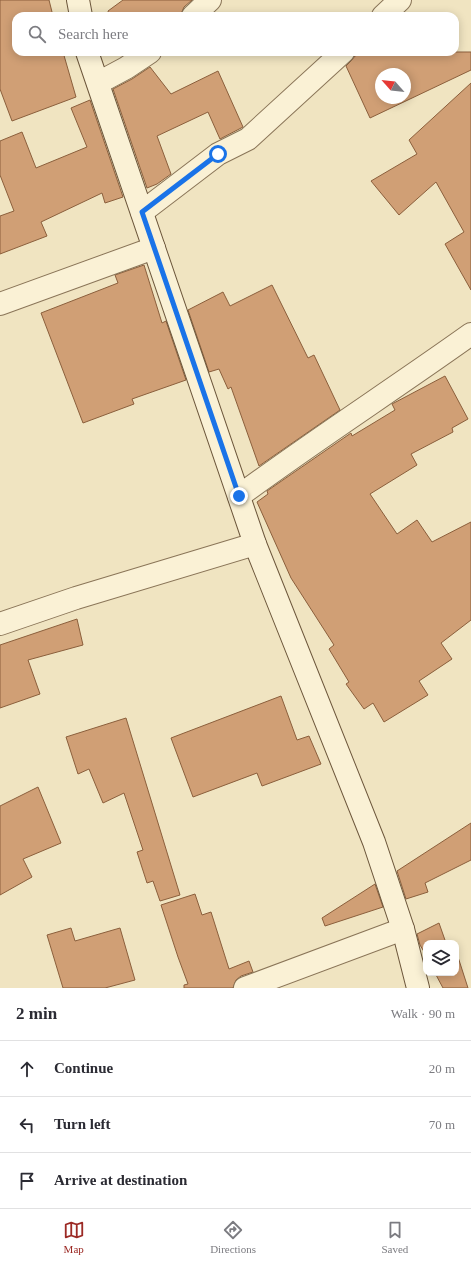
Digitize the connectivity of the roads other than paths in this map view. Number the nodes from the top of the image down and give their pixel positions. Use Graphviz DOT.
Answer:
graph roads {
  1 [pos="78,0"];
  2 [pos="210,0"];
  3 [pos="400,0"];
  4 [pos="80,12"];
  5 [pos="197,12"];
  6 [pos="387,12"];
  7 [pos="88,56"];
  8 [pos="144,56"];
  9 [pos="339,56"];
  10 [pos="98,83"];
  11 [pos="142,212"];
  12 [pos="154,248"];
  13 [pos="0,304"];
  14 [pos="471,334"];
  15 [pos="239,496"];
  16 [pos="255,544"];
  17 [pos="0,624"];
  18 [pos="403,928"];
  19 [pos="244,988"];
  20 [pos="418,988"];
  1 -- 4 [label="street"];
  2 -- 5 [label="street"];
  3 -- 6 [label="street"];
  7 -- 10 [label="street"];
  8 -- 10 [label="street"];
  9 -- 11 [label="street"];
  10 -- 11 [label="street"];
  11 -- 12 [label="street"];
  12 -- 13 [label="street"];
  12 -- 15 [label="street"];
  14 -- 15 [label="street"];
  15 -- 16 [label="street"];
  16 -- 17 [label="street"];
  16 -- 18 [label="street"];
  18 -- 19 [label="street"];
  18 -- 20 [label="street"];
}
